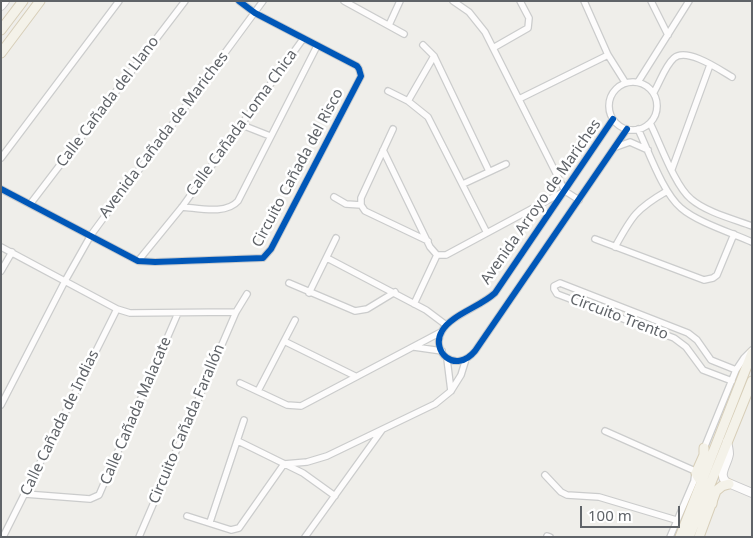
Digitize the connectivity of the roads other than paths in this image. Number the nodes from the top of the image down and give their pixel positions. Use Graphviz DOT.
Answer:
graph roads {
  1 [pos="5,1"];
  2 [pos="23,1"];
  3 [pos="40,1"];
  4 [pos="119,1"];
  5 [pos="185,1"];
  6 [pos="240,1"];
  7 [pos="263,1"];
  8 [pos="344,1"];
  9 [pos="400,1"];
  10 [pos="520,1"];
  11 [pos="584,1"];
  12 [pos="651,1"];
  13 [pos="689,1"];
  14 [pos="457,2"];
  15 [pos="1,6"];
  16 [pos="255,13"];
  17 [pos="389,25"];
  18 [pos="1,30"];
  19 [pos="404,34"];
  20 [pos="668,35"];
  21 [pos="303,39"];
  22 [pos="423,45"];
  23 [pos="317,46"];
  24 [pos="493,48"];
  25 [pos="1,53"];
  26 [pos="608,55"];
  27 [pos="434,56"];
  28 [pos="710,65"];
  29 [pos="732,76"];
  30 [pos="626,82"];
  31 [pos="638,82"];
  32 [pos="388,92"];
  33 [pos="654,92"];
  34 [pos="519,99"];
  35 [pos="408,101"];
  36 [pos="613,119"];
  37 [pos="650,123"];
  38 [pos="242,125"];
  39 [pos="393,129"];
  40 [pos="627,129"];
  41 [pos="638,130"];
  42 [pos="270,136"];
  43 [pos="615,148"];
  44 [pos="383,150"];
  45 [pos="648,150"];
  46 [pos="1,158"];
  47 [pos="506,164"];
  48 [pos="672,170"];
  49 [pos="489,171"];
  50 [pos="462,184"];
  51 [pos="1,189"];
  52 [pos="565,191"];
  53 [pos="667,191"];
  54 [pos="334,198"];
  55 [pos="579,200"];
  56 [pos="31,204"];
  57 [pos="361,206"];
  58 [pos="182,207"];
  59 [pos="752,226"];
  60 [pos="487,233"];
  61 [pos="734,234"];
  62 [pos="91,235"];
  63 [pos="336,238"];
  64 [pos="595,239"];
  65 [pos="428,241"];
  66 [pos="752,242"];
  67 [pos="1,247"];
  68 [pos="615,247"];
  69 [pos="12,252"];
  70 [pos="437,255"];
  71 [pos="327,258"];
  72 [pos="138,261"];
  73 [pos="1,271"];
  74 [pos="65,281"];
  75 [pos="288,283"];
  76 [pos="395,292"];
  77 [pos="309,293"];
  78 [pos="247,294"];
  79 [pos="414,304"];
  80 [pos="614,304"];
  81 [pos="117,309"];
  82 [pos="236,312"];
  83 [pos="178,313"];
  84 [pos="610,313"];
  85 [pos="295,320"];
  86 [pos="446,325"];
  87 [pos="678,328"];
  88 [pos="441,332"];
  89 [pos="674,338"];
  90 [pos="284,341"];
  91 [pos="414,347"];
  92 [pos="701,347"];
  93 [pos="442,351"];
  94 [pos="752,351"];
  95 [pos="691,355"];
  96 [pos="447,359"];
  97 [pos="466,359"];
  98 [pos="736,370"];
  99 [pos="355,376"];
  100 [pos="752,380"];
  101 [pos="732,381"];
  102 [pos="240,383"];
  103 [pos="258,391"];
  104 [pos="451,391"];
  105 [pos="1,405"];
  106 [pos="244,420"];
  107 [pos="383,428"];
  108 [pos="606,431"];
  109 [pos="238,441"];
  110 [pos="727,442"];
  111 [pos="704,448"];
  112 [pos="307,462"];
  113 [pos="284,464"];
  114 [pos="695,471"];
  115 [pos="303,474"];
  116 [pos="545,475"];
  117 [pos="713,477"];
  118 [pos="706,484"];
  119 [pos="729,484"];
  120 [pos="752,492"];
  121 [pos="25,494"];
  122 [pos="336,496"];
  123 [pos="712,504"];
  124 [pos="187,516"];
  125 [pos="676,520"];
  126 [pos="210,522"];
  127 [pos="3,537"];
  128 [pos="139,537"];
  129 [pos="305,537"];
  130 [pos="670,537"];
  131 [pos="680,537"];
  132 [pos="689,537"];
  133 [pos="699,537"];
  1 -- 15 [label="street"];
  2 -- 18 [label="main road"];
  3 -- 25 [label="main road"];
  4 -- 46 [label="street"];
  5 -- 56 [label="street, Calle Cañada del Llano"];
  6 -- 16 [label="street, Circuito Cañada del Risco"];
  7 -- 16 [label="street, Avenida Cañada de Mariches"];
  8 -- 17 [label="street"];
  9 -- 17 [label="street"];
  10 -- 24 [label="street"];
  11 -- 26 [label="street"];
  12 -- 20 [label="street"];
  13 -- 20 [label="street"];
  14 -- 24 [label="street"];
  16 -- 21 [label="street, Circuito Cañada del Risco"];
  16 -- 62 [label="street, Avenida Cañada de Mariches"];
  17 -- 19 [label="street"];
  20 -- 31 [label="street"];
  21 -- 23 [label="street, Circuito Cañada del Risco"];
  21 -- 38 [label="street, Calle Cañada Loma Chica"];
  22 -- 27 [label="street"];
  23 -- 42 [label="street, Calle Cañada Loma Chica"];
  23 -- 72 [label="street, Circuito Cañada del Risco"];
  24 -- 34 [label="street"];
  26 -- 30 [label="street"];
  26 -- 34 [label="street"];
  27 -- 35 [label="street"];
  27 -- 49 [label="street"];
  28 -- 29 [label="street"];
  28 -- 33 [label="street"];
  28 -- 48 [label="street"];
  30 -- 31 [label="street"];
  30 -- 36 [label="street"];
  31 -- 33 [label="street"];
  32 -- 35 [label="street"];
  33 -- 37 [label="street"];
  34 -- 52 [label="street"];
  35 -- 50 [label="street"];
  36 -- 40 [label="street"];
  36 -- 52 [label="street, Avenida Arroyo de Mariches"];
  37 -- 41 [label="street"];
  37 -- 48 [label="street"];
  38 -- 42 [label="street"];
  38 -- 58 [label="street, Calle Cañada Loma Chica"];
  39 -- 44 [label="street"];
  40 -- 41 [label="street"];
  40 -- 43 [label="street, Avenida Arroyo de Mariches"];
  41 -- 45 [label="street"];
  42 -- 58 [label="street, Calle Cañada Loma Chica"];
  43 -- 45 [label="street"];
  43 -- 55 [label="street, Avenida Arroyo de Mariches"];
  44 -- 57 [label="street"];
  44 -- 65 [label="street"];
  45 -- 53 [label="street"];
  47 -- 49 [label="street"];
  48 -- 59 [label="street"];
  49 -- 50 [label="street"];
  50 -- 60 [label="street"];
  51 -- 56 [label="street, Circuito Cañada del Risco"];
  52 -- 55 [label="street"];
  52 -- 60 [label="street"];
  52 -- 86 [label="street, Avenida Arroyo de Mariches"];
  53 -- 61 [label="street"];
  53 -- 68 [label="street"];
  54 -- 57 [label="street"];
  55 -- 97 [label="street, Avenida Arroyo de Mariches"];
  56 -- 62 [label="street, Circuito Cañada del Risco"];
  57 -- 65 [label="street"];
  58 -- 72 [label="street, Calle Cañada Loma Chica"];
  60 -- 70 [label="street"];
  61 -- 66 [label="street"];
  61 -- 68 [label="street"];
  62 -- 72 [label="street, Circuito Cañada del Risco"];
  62 -- 74 [label="street, Avenida Cañada de Mariches"];
  63 -- 71 [label="street"];
  64 -- 68 [label="street"];
  65 -- 70 [label="street"];
  67 -- 69 [label="street"];
  69 -- 73 [label="street"];
  69 -- 74 [label="street"];
  70 -- 79 [label="street"];
  71 -- 76 [label="street"];
  71 -- 77 [label="street"];
  74 -- 81 [label="street"];
  74 -- 105 [label="street, Avenida Cañada de Mariches"];
  75 -- 77 [label="street"];
  76 -- 77 [label="street"];
  76 -- 79 [label="street"];
  78 -- 82 [label="street, Circuito Cañada Farallón"];
  79 -- 86 [label="street"];
  80 -- 84 [label="street"];
  80 -- 84 [label="street, Circuito Trento"];
  80 -- 87 [label="street, Circuito Trento"];
  81 -- 83 [label="street"];
  81 -- 121 [label="street, Calle Cañada de Indias"];
  82 -- 83 [label="street"];
  82 -- 128 [label="street, Circuito Cañada Farallón"];
  83 -- 121 [label="street, Calle Cañada Malacate"];
  84 -- 89 [label="street, Circuito Trento"];
  85 -- 90 [label="street"];
  86 -- 88 [label="street, Avenida Arroyo de Mariches"];
  87 -- 89 [label="street"];
  87 -- 92 [label="street, Circuito Trento"];
  88 -- 91 [label="street"];
  88 -- 93 [label="street"];
  89 -- 95 [label="street, Circuito Trento"];
  90 -- 99 [label="street"];
  90 -- 103 [label="street"];
  91 -- 93 [label="street"];
  91 -- 99 [label="street"];
  92 -- 95 [label="street"];
  92 -- 98 [label="street, Circuito Trento"];
  93 -- 96 [label="street"];
  94 -- 98 [label="street"];
  94 -- 118 [label="main road"];
  95 -- 101 [label="street, Circuito Trento"];
  96 -- 97 [label="street"];
  96 -- 104 [label="street"];
  97 -- 104 [label="street, Avenida Arroyo de Mariches"];
  98 -- 101 [label="street"];
  99 -- 103 [label="street"];
  100 -- 110 [label="main road"];
  101 -- 111 [label="street"];
  102 -- 103 [label="street"];
  104 -- 107 [label="street"];
  106 -- 109 [label="street"];
  107 -- 112 [label="street"];
  107 -- 122 [label="street"];
  108 -- 114 [label="street"];
  109 -- 113 [label="street"];
  109 -- 126 [label="street"];
  110 -- 117 [label="main road"];
  110 -- 119 [label="street"];
  111 -- 114 [label="street"];
  111 -- 118 [label="main road"];
  112 -- 113 [label="street"];
  112 -- 115 [label="street"];
  113 -- 115 [label="street"];
  113 -- 126 [label="street"];
  114 -- 125 [label="street"];
  115 -- 122 [label="street"];
  116 -- 125 [label="street"];
  117 -- 118 [label="main road"];
  117 -- 119 [label="street"];
  118 -- 123 [label="main road"];
  118 -- 131 [label="main road"];
  118 -- 132 [label="main road"];
  119 -- 120 [label="street"];
  119 -- 123 [label="main road"];
  121 -- 127 [label="street, Calle Cañada de Indias"];
  122 -- 129 [label="street"];
  123 -- 133 [label="main road"];
  124 -- 126 [label="street"];
  125 -- 130 [label="street"];
}
